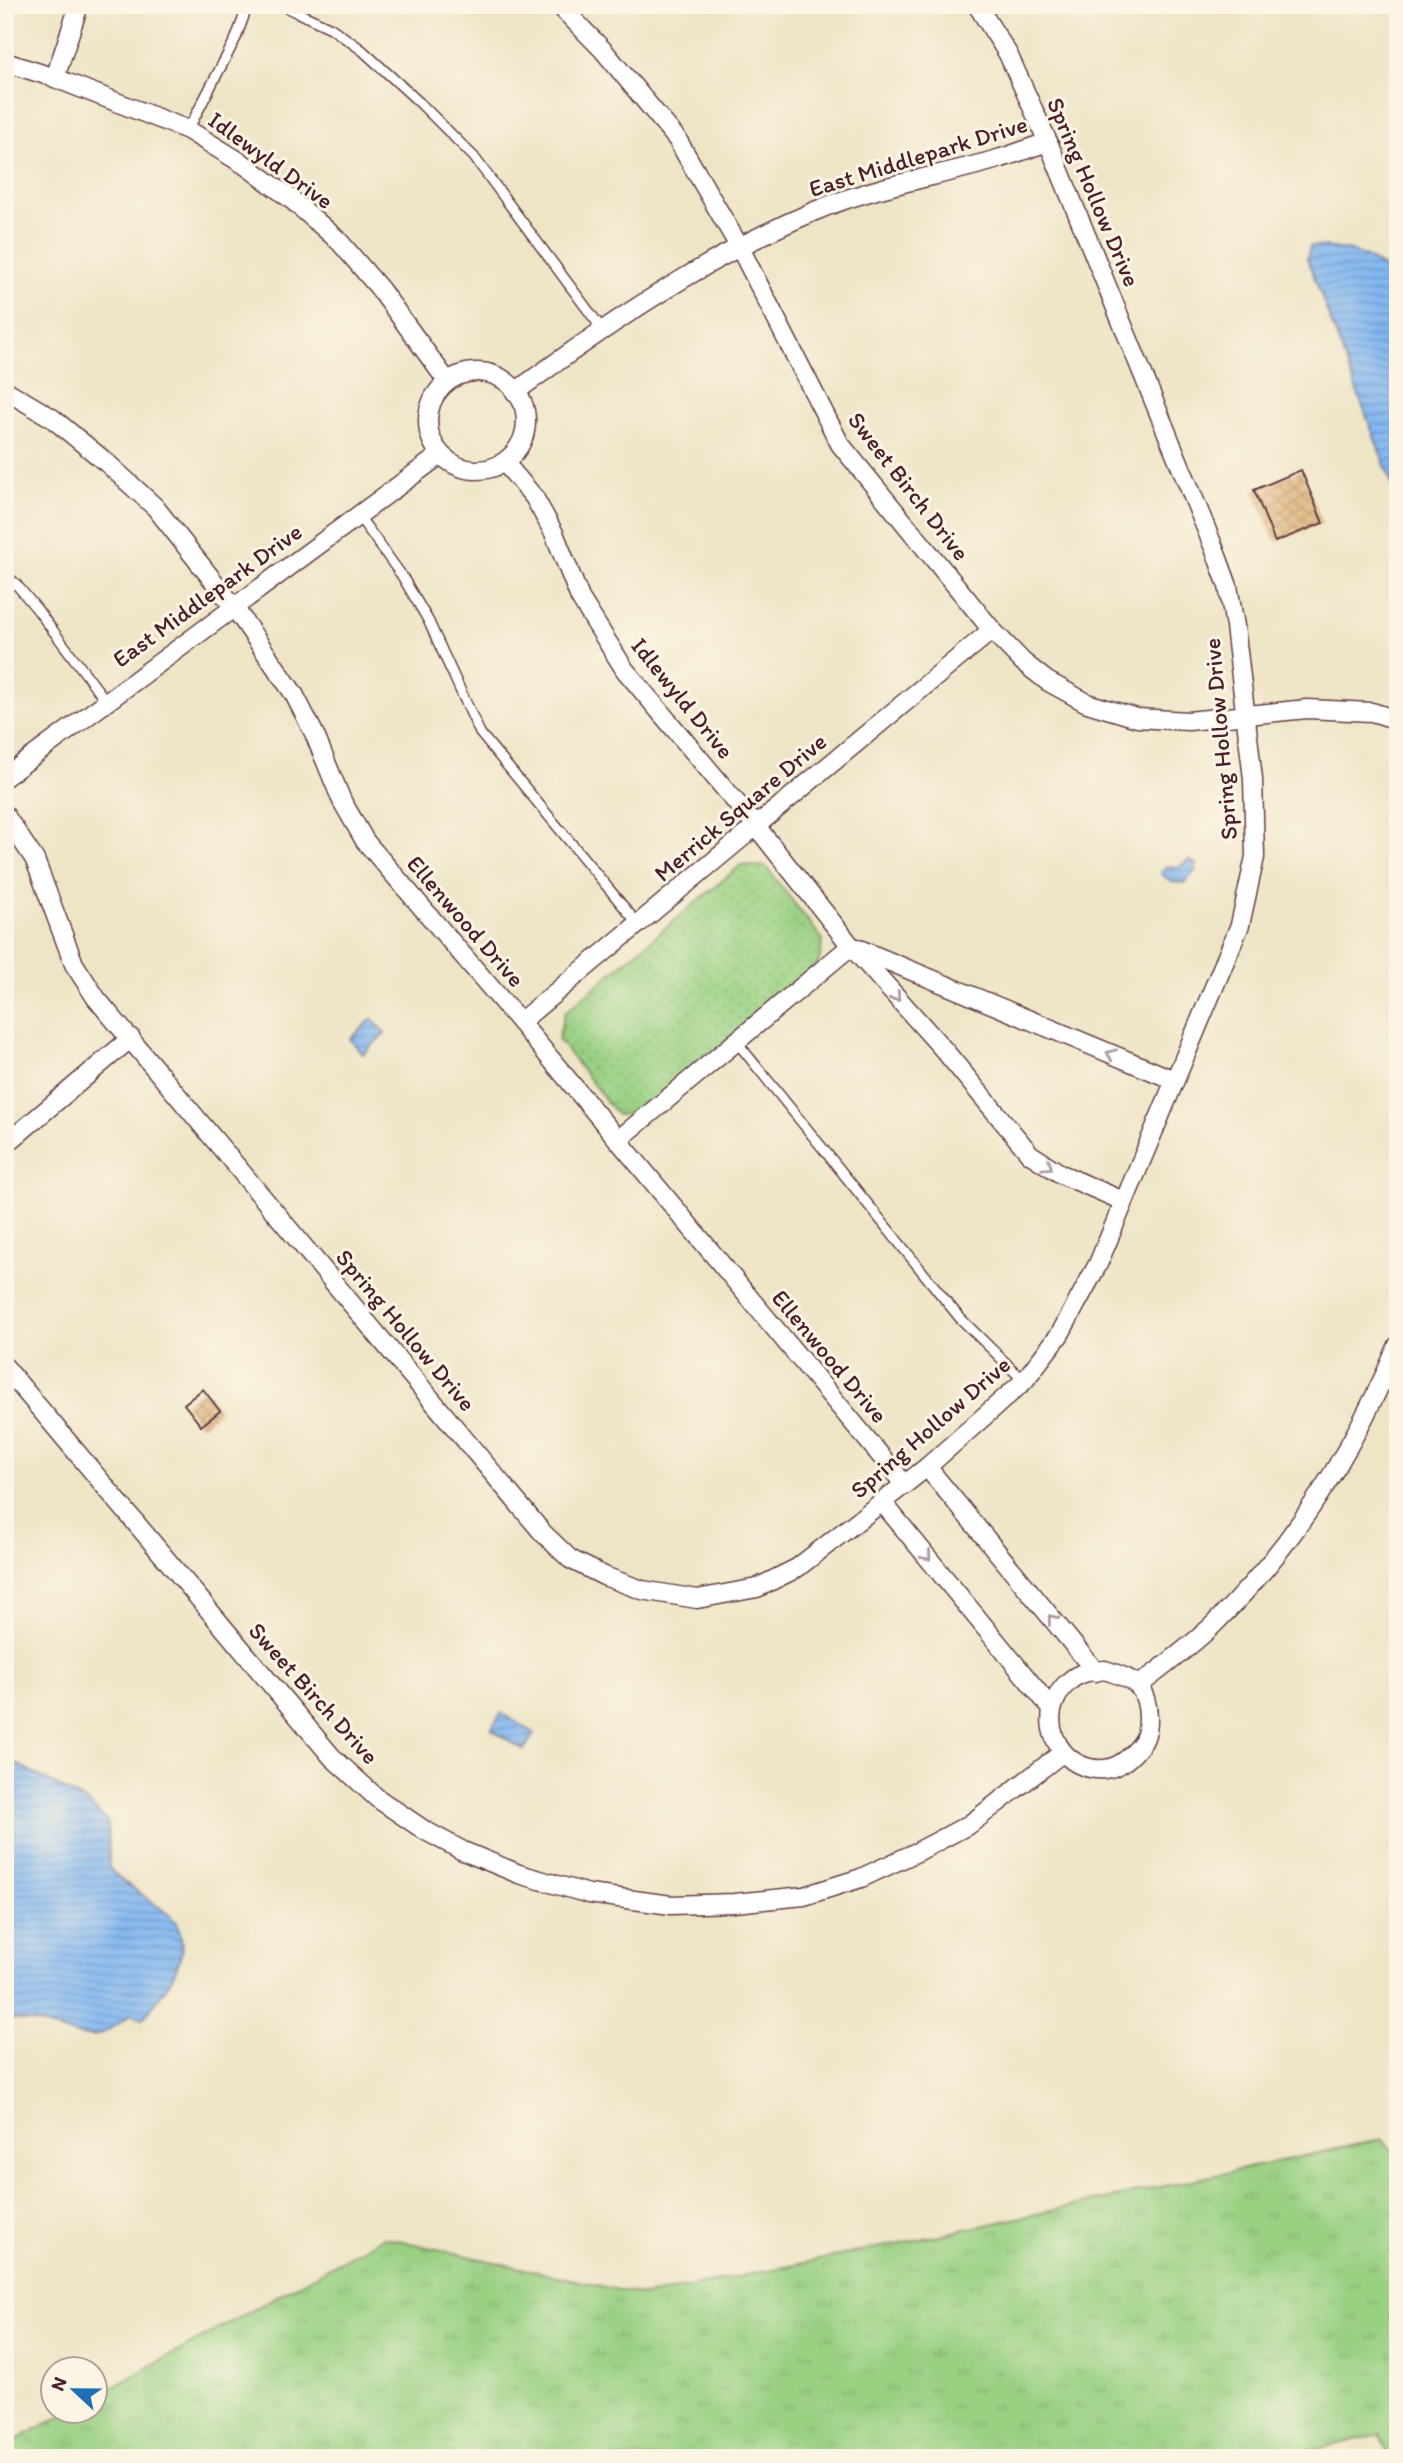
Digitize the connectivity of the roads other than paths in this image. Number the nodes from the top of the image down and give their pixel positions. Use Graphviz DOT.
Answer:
graph roads {
  1 [pos="79,5"];
  2 [pos="248,5"];
  3 [pos="281,5"];
  4 [pos="559,5"];
  5 [pos="977,5"];
  6 [pos="5,62"];
  7 [pos="55,78"];
  8 [pos="188,130"];
  9 [pos="1048,142"];
  10 [pos="740,248"];
  11 [pos="602,329"];
  12 [pos="447,381"];
  13 [pos="5,390"];
  14 [pos="515,392"];
  15 [pos="440,454"];
  16 [pos="505,463"];
  17 [pos="358,515"];
  18 [pos="5,575"];
  19 [pos="234,607"];
  20 [pos="992,630"];
  21 [pos="106,701"];
  22 [pos="1246,715"];
  23 [pos="1398,720"];
  24 [pos="5,777"];
  25 [pos="5,815"];
  26 [pos="756,826"];
  27 [pos="638,923"];
  28 [pos="851,946"];
  29 [pos="520,1022"];
  30 [pos="131,1038"];
  31 [pos="736,1041"];
  32 [pos="1174,1080"];
  33 [pos="618,1140"];
  34 [pos="5,1145"];
  35 [pos="1123,1201"];
  36 [pos="1398,1345"];
  37 [pos="5,1367"];
  38 [pos="1024,1381"];
  39 [pos="927,1467"];
  40 [pos="905,1485"];
  41 [pos="883,1503"];
  42 [pos="1096,1672"];
  43 [pos="1138,1686"];
  44 [pos="1051,1708"];
  45 [pos="1062,1753"];
  1 -- 7 [label="street"];
  2 -- 8 [label="lane"];
  3 -- 11 [label="lane"];
  4 -- 10 [label="street, Sweet Birch Drive"];
  5 -- 9 [label="street, Spring Hollow Drive"];
  6 -- 7 [label="street, Idlewyld Drive"];
  7 -- 8 [label="street, Idlewyld Drive"];
  8 -- 12 [label="street, Idlewyld Drive"];
  9 -- 10 [label="street, East Middlepark Drive"];
  9 -- 22 [label="street, Spring Hollow Drive"];
  10 -- 11 [label="street, East Middlepark Drive"];
  10 -- 20 [label="street, Sweet Birch Drive"];
  11 -- 14 [label="street, East Middlepark Drive"];
  12 -- 14 [label="street"];
  12 -- 15 [label="street"];
  13 -- 19 [label="street, Ellenwood Drive"];
  14 -- 16 [label="street"];
  15 -- 16 [label="street"];
  15 -- 17 [label="street, East Middlepark Drive"];
  16 -- 26 [label="street, Idlewyld Drive"];
  17 -- 19 [label="street, East Middlepark Drive"];
  17 -- 27 [label="lane"];
  18 -- 21 [label="lane"];
  19 -- 21 [label="street, East Middlepark Drive"];
  19 -- 29 [label="street, Ellenwood Drive"];
  20 -- 22 [label="street, Sweet Birch Drive"];
  20 -- 26 [label="street, Merrick Square Drive"];
  21 -- 24 [label="street, East Middlepark Drive"];
  22 -- 23 [label="street, Sweet Birch Drive"];
  22 -- 32 [label="street, Spring Hollow Drive"];
  25 -- 30 [label="street, Spring Hollow Drive"];
  26 -- 27 [label="street, Merrick Square Drive"];
  26 -- 28 [label="street, Idlewyld Drive"];
  27 -- 29 [label="street, Merrick Square Drive"];
  28 -- 31 [label="street"];
  32 -- 28 [label="street, Idlewyld Drive, one-way"];
  28 -- 35 [label="street, Idlewyld Drive, one-way"];
  29 -- 33 [label="street, Ellenwood Drive"];
  30 -- 34 [label="street"];
  30 -- 41 [label="street, Spring Hollow Drive"];
  31 -- 33 [label="street"];
  31 -- 38 [label="lane"];
  32 -- 35 [label="street, Spring Hollow Drive"];
  33 -- 40 [label="street, Ellenwood Drive"];
  35 -- 38 [label="street, Spring Hollow Drive"];
  36 -- 43 [label="street"];
  37 -- 45 [label="street, Sweet Birch Drive"];
  38 -- 39 [label="street, Spring Hollow Drive"];
  39 -- 40 [label="street, Spring Hollow Drive"];
  42 -- 39 [label="street, one-way"];
  40 -- 41 [label="street, Spring Hollow Drive"];
  41 -- 44 [label="street, one-way"];
  42 -- 43 [label="street"];
  42 -- 44 [label="street"];
  43 -- 45 [label="street"];
  44 -- 45 [label="street"];
}
